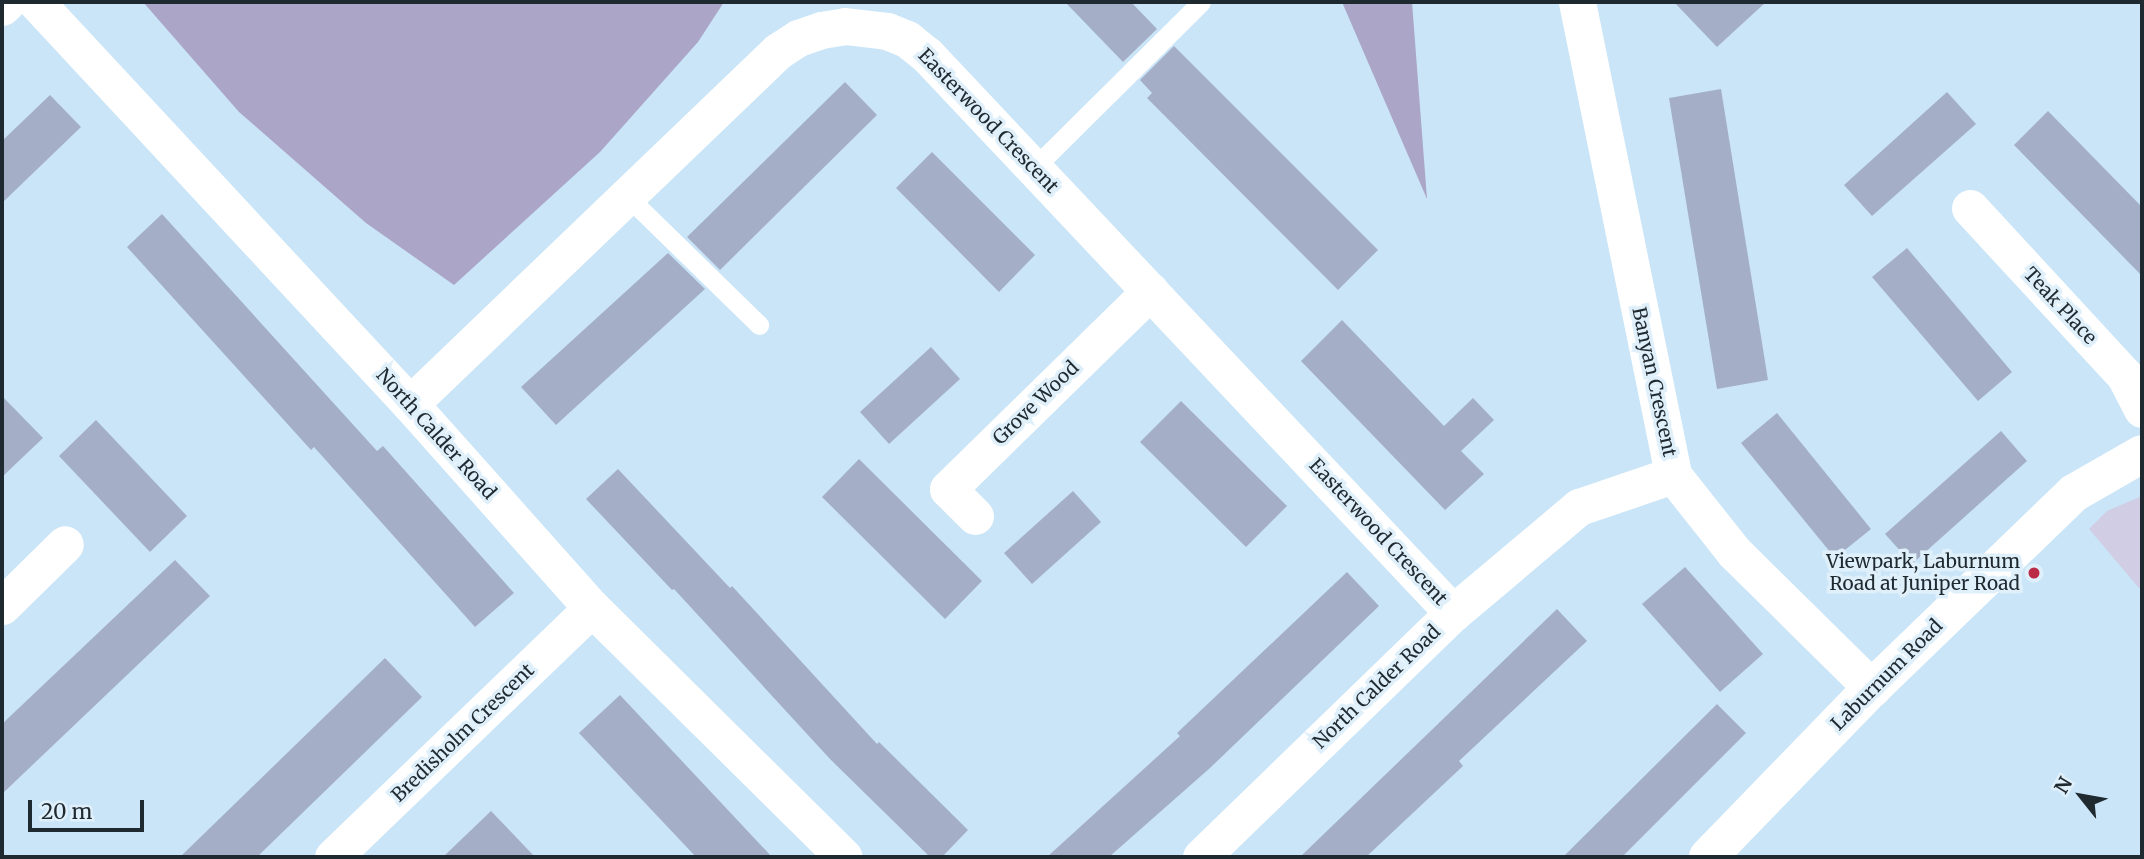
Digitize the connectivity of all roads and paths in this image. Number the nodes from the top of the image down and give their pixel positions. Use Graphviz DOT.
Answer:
graph roads {
  1 [pos="6,2"];
  2 [pos="36,2"];
  3 [pos="1201,2"];
  4 [pos="1577,2"];
  5 [pos="2,6"];
  6 [pos="1034,168"];
  7 [pos="626,195"];
  8 [pos="1970,208"];
  9 [pos="1150,291"];
  10 [pos="759,325"];
  11 [pos="410,404"];
  12 [pos="2142,409"];
  13 [pos="2142,454"];
  14 [pos="1673,475"];
  15 [pos="975,516"];
  16 [pos="65,544"];
  17 [pos="2,606"];
  18 [pos="592,608"];
  19 [pos="1454,613"];
  20 [pos="1872,688"];
  21 [pos="356,850"];
  22 [pos="844,857"];
  23 [pos="1201,857"];
  24 [pos="1708,857"];
  1 -- 5 [label="street"];
  2 -- 11 [label="street, North Calder Road"];
  3 -- 6 [label="lane"];
  4 -- 14 [label="street, Banyan Crescent"];
  6 -- 7 [label="street, Easterwood Crescent"];
  6 -- 9 [label="street, Easterwood Crescent"];
  7 -- 10 [label="lane"];
  7 -- 11 [label="street, Easterwood Crescent"];
  8 -- 12 [label="street, Teak Place"];
  9 -- 15 [label="street, Grove Wood"];
  9 -- 19 [label="street, Easterwood Crescent"];
  11 -- 18 [label="street, North Calder Road"];
  13 -- 20 [label="street, Laburnum Road"];
  14 -- 19 [label="street, North Calder Road"];
  14 -- 20 [label="street, Banyan Crescent"];
  16 -- 17 [label="street"];
  18 -- 21 [label="street, Bredisholm Crescent"];
  18 -- 22 [label="street, North Calder Road"];
  19 -- 23 [label="street, North Calder Road"];
  20 -- 24 [label="street, Laburnum Road"];
}
